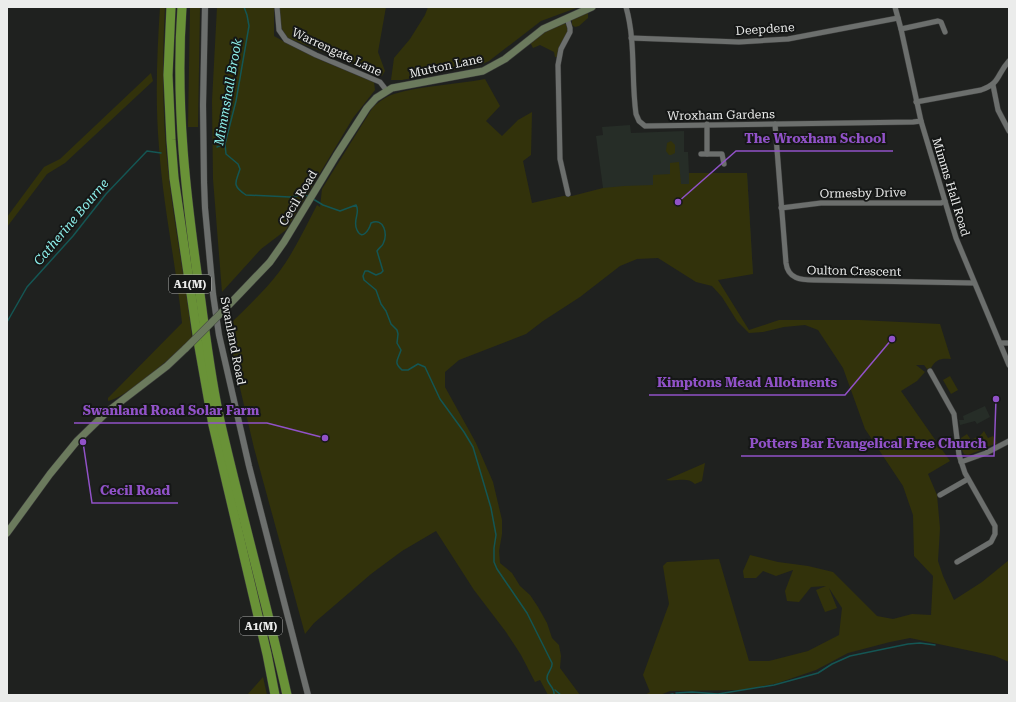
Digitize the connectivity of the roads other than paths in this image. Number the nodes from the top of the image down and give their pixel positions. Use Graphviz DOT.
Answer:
graph roads {
  1 [pos="171,7"];
  2 [pos="182,7"];
  3 [pos="205,7"];
  4 [pos="277,7"];
  5 [pos="592,7"];
  6 [pos="626,7"];
  7 [pos="895,7"];
  8 [pos="567,18"];
  9 [pos="898,18"];
  10 [pos="901,29"];
  11 [pos="945,32"];
  12 [pos="631,38"];
  13 [pos="1009,61"];
  14 [pos="993,84"];
  15 [pos="386,91"];
  16 [pos="916,102"];
  17 [pos="921,121"];
  18 [pos="707,124"];
  19 [pos="775,124"];
  20 [pos="1009,132"];
  21 [pos="701,154"];
  22 [pos="707,154"];
  23 [pos="724,164"];
  24 [pos="568,194"];
  25 [pos="945,201"];
  26 [pos="781,208"];
  27 [pos="974,283"];
  28 [pos="1000,343"];
  29 [pos="1009,343"];
  30 [pos="1009,366"];
  31 [pos="930,371"];
  32 [pos="1009,441"];
  33 [pos="961,462"];
  34 [pos="968,479"];
  35 [pos="940,495"];
  36 [pos="7,533"];
  37 [pos="958,562"];
  38 [pos="275,695"];
  39 [pos="287,695"];
  40 [pos="308,695"];
  1 -- 38 [label="highway, A1(M)"];
  2 -- 39 [label="highway, A1(M)"];
  3 -- 40 [label="street, Swanland Road"];
  4 -- 15 [label="street, Warrengate Lane"];
  5 -- 8 [label="main road, Mutton Lane"];
  6 -- 12 [label="street, Wroxham Gardens"];
  7 -- 9 [label="street, Mimms Hall Road"];
  8 -- 15 [label="main road, Mutton Lane"];
  8 -- 24 [label="street"];
  9 -- 10 [label="street, Mimms Hall Road"];
  9 -- 12 [label="street, Deepdene"];
  10 -- 11 [label="street"];
  10 -- 16 [label="street, Mimms Hall Road"];
  12 -- 18 [label="street, Wroxham Gardens"];
  13 -- 14 [label="street"];
  14 -- 16 [label="street"];
  14 -- 20 [label="street"];
  15 -- 36 [label="main road, Cecil Road, bridge"];
  16 -- 17 [label="street, Mimms Hall Road"];
  17 -- 19 [label="street, Wroxham Gardens"];
  17 -- 25 [label="street, Mimms Hall Road"];
  18 -- 19 [label="street, Wroxham Gardens"];
  18 -- 22 [label="street"];
  19 -- 26 [label="street, Oulton Crescent"];
  21 -- 22 [label="street"];
  22 -- 23 [label="street"];
  25 -- 26 [label="street, Ormesby Drive"];
  25 -- 27 [label="street, Mimms Hall Road"];
  26 -- 27 [label="street, Oulton Crescent"];
  27 -- 28 [label="street, Mimms Hall Road"];
  28 -- 29 [label="street"];
  28 -- 30 [label="street, Mimms Hall Road"];
  31 -- 33 [label="street"];
  32 -- 33 [label="street"];
  33 -- 34 [label="street"];
  34 -- 35 [label="street"];
  34 -- 37 [label="street"];
}
